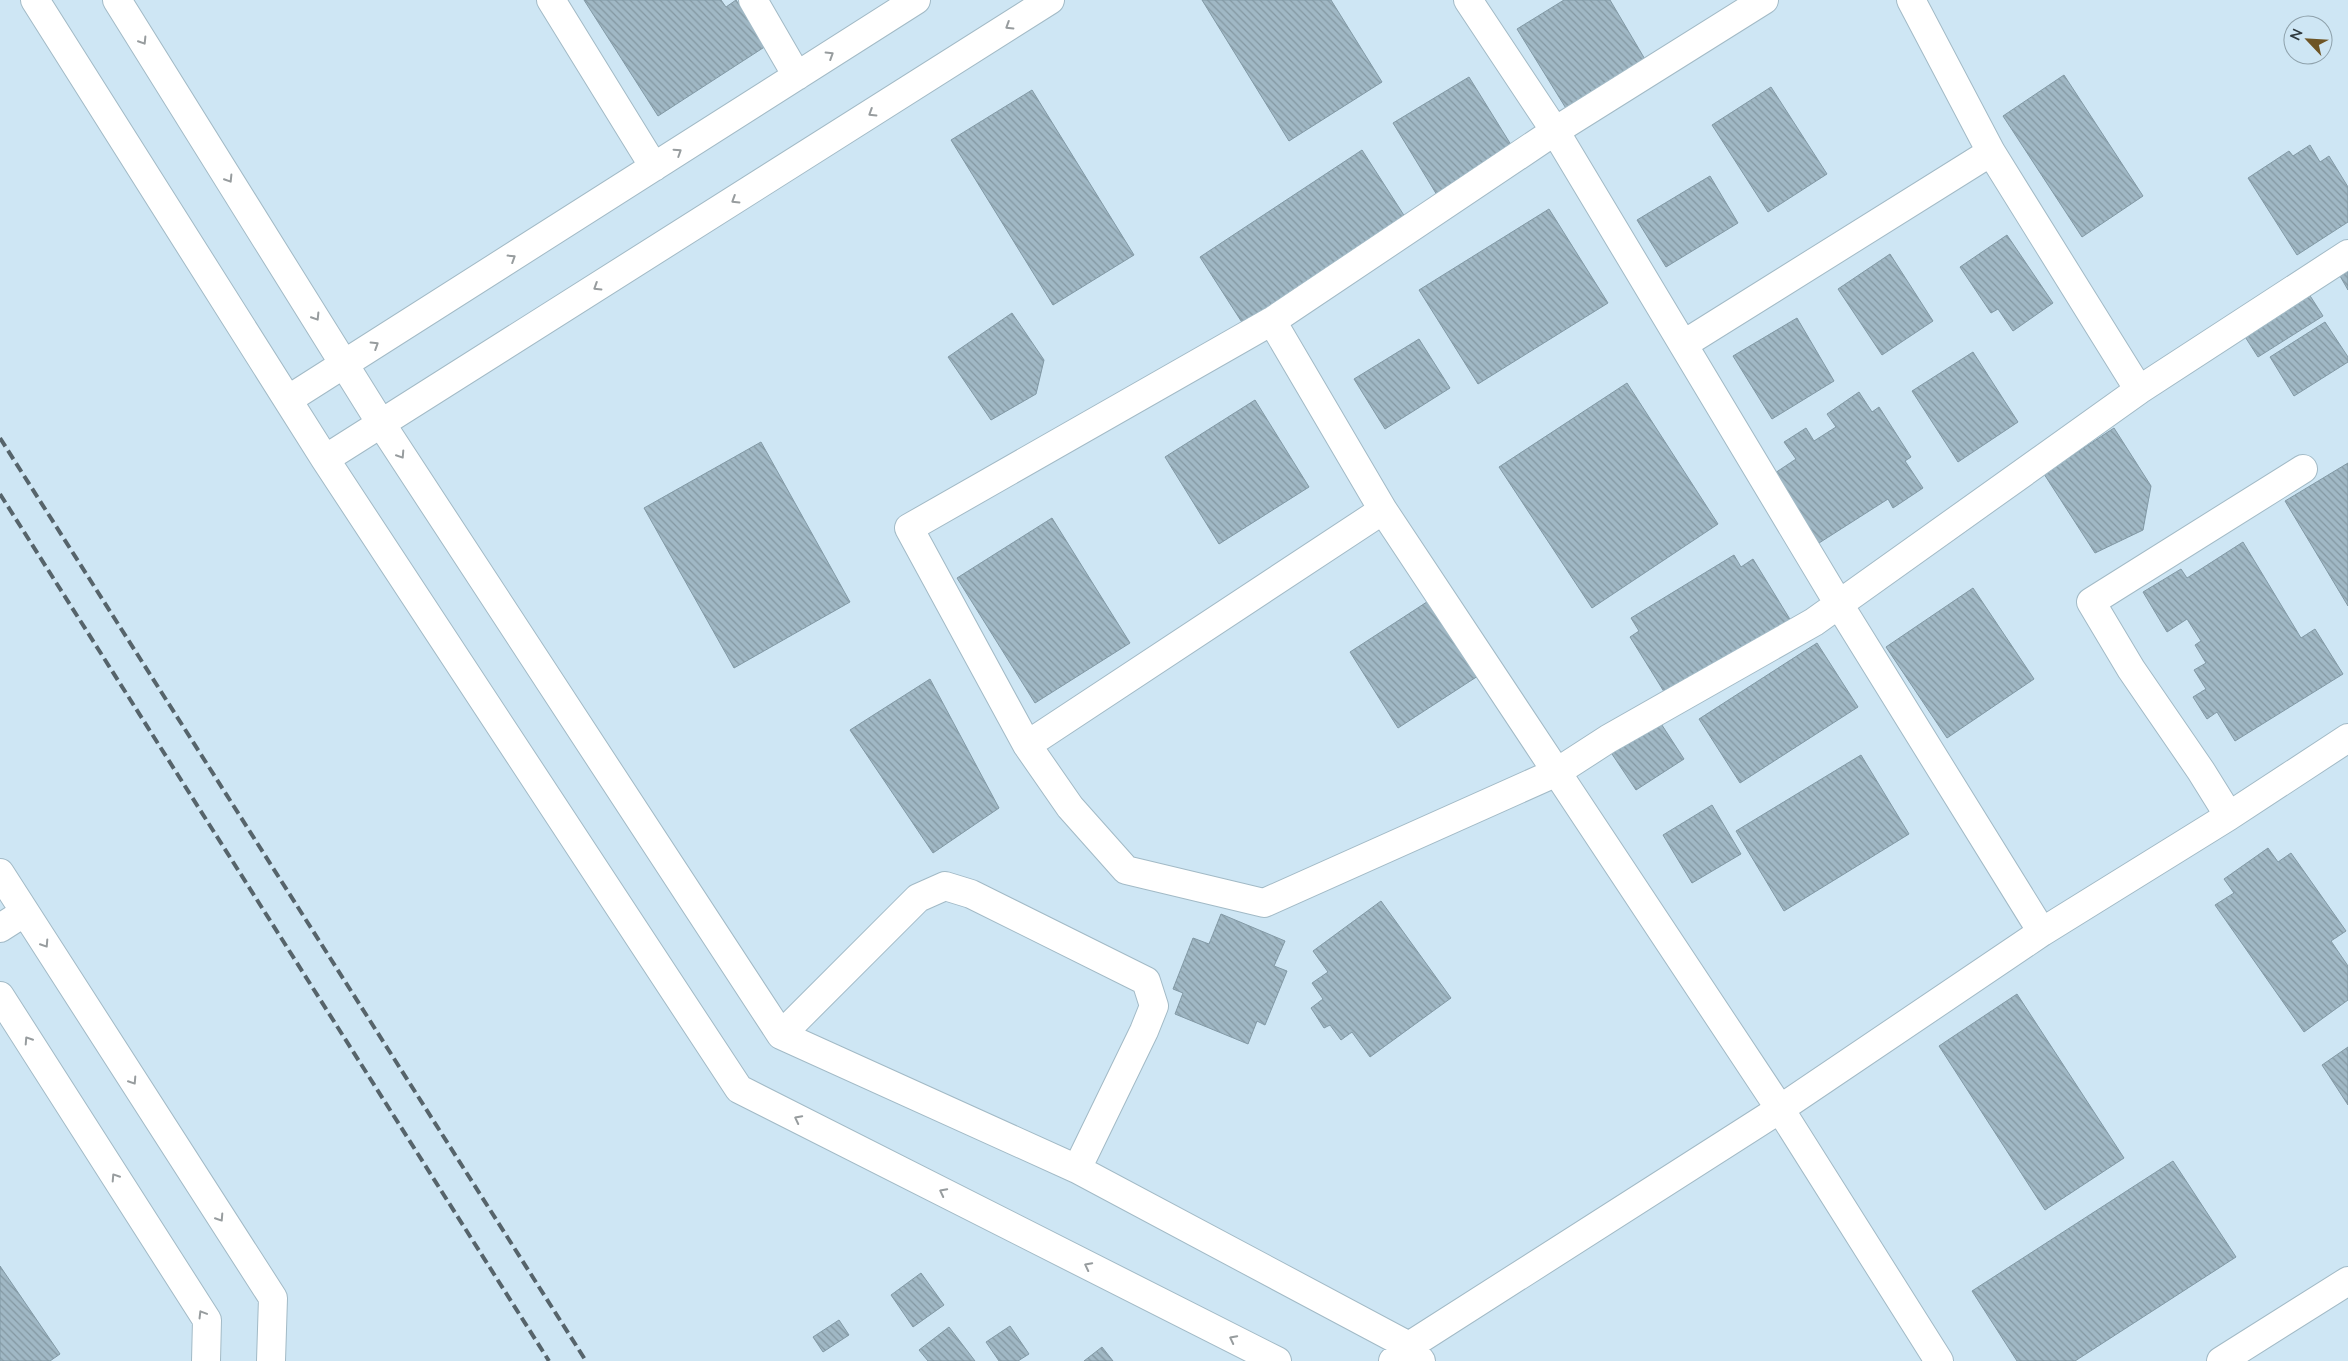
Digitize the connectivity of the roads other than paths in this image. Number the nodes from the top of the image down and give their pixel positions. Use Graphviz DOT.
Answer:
graph roads {
  1 [pos="35,0"];
  2 [pos="117,0"];
  3 [pos="551,0"];
  4 [pos="753,0"];
  5 [pos="916,0"];
  6 [pos="1050,0"];
  7 [pos="1468,0"];
  8 [pos="1764,0"];
  9 [pos="1912,0"];
  10 [pos="797,76"];
  11 [pos="1555,131"];
  12 [pos="1991,152"];
  13 [pos="654,167"];
  14 [pos="2348,254"];
  15 [pos="1272,321"];
  16 [pos="1684,344"];
  17 [pos="345,364"];
  18 [pos="2139,390"];
  19 [pos="289,399"];
  20 [pos="382,424"];
  21 [pos="325,459"];
  22 [pos="2303,469"];
  23 [pos="1382,510"];
  24 [pos="1840,606"];
  25 [pos="2348,738"];
  26 [pos="1027,745"];
  27 [pos="1557,772"];
  28 [pos="2229,816"];
  29 [pos="0,873"];
  30 [pos="25,912"];
  31 [pos="0,928"];
  32 [pos="2042,932"];
  33 [pos="0,996"];
  34 [pos="781,1035"];
  35 [pos="1780,1109"];
  36 [pos="1077,1169"];
  37 [pos="2348,1282"];
  38 [pos="1408,1356"];
  39 [pos="206,1361"];
  40 [pos="271,1361"];
  41 [pos="1277,1361"];
  42 [pos="1939,1361"];
  43 [pos="2221,1361"];
  1 -- 19 [label="street"];
  2 -- 17 [label="street, one-way"];
  3 -- 13 [label="street"];
  4 -- 10 [label="street"];
  10 -- 5 [label="street, one-way"];
  6 -- 20 [label="street, one-way"];
  7 -- 11 [label="street"];
  8 -- 11 [label="street"];
  9 -- 12 [label="street"];
  13 -- 10 [label="street, one-way"];
  11 -- 15 [label="street"];
  11 -- 16 [label="street"];
  12 -- 16 [label="street"];
  12 -- 18 [label="street"];
  17 -- 13 [label="street, one-way"];
  14 -- 18 [label="street"];
  15 -- 23 [label="street"];
  15 -- 26 [label="street"];
  16 -- 24 [label="street"];
  17 -- 19 [label="street"];
  17 -- 20 [label="street"];
  18 -- 24 [label="street"];
  19 -- 21 [label="street"];
  20 -- 21 [label="street"];
  20 -- 34 [label="street, one-way"];
  41 -- 21 [label="street, one-way"];
  22 -- 28 [label="street"];
  23 -- 26 [label="street"];
  23 -- 27 [label="street"];
  24 -- 27 [label="street"];
  24 -- 32 [label="street"];
  25 -- 28 [label="street"];
  26 -- 27 [label="street"];
  27 -- 35 [label="street"];
  28 -- 32 [label="street"];
  29 -- 30 [label="street"];
  30 -- 31 [label="street"];
  30 -- 40 [label="street, one-way"];
  32 -- 35 [label="street"];
  39 -- 33 [label="street, one-way"];
  34 -- 36 [label="street"];
  34 -- 36 [label="street"];
  35 -- 38 [label="street"];
  35 -- 42 [label="street"];
  36 -- 38 [label="street"];
  37 -- 43 [label="street"];
}
